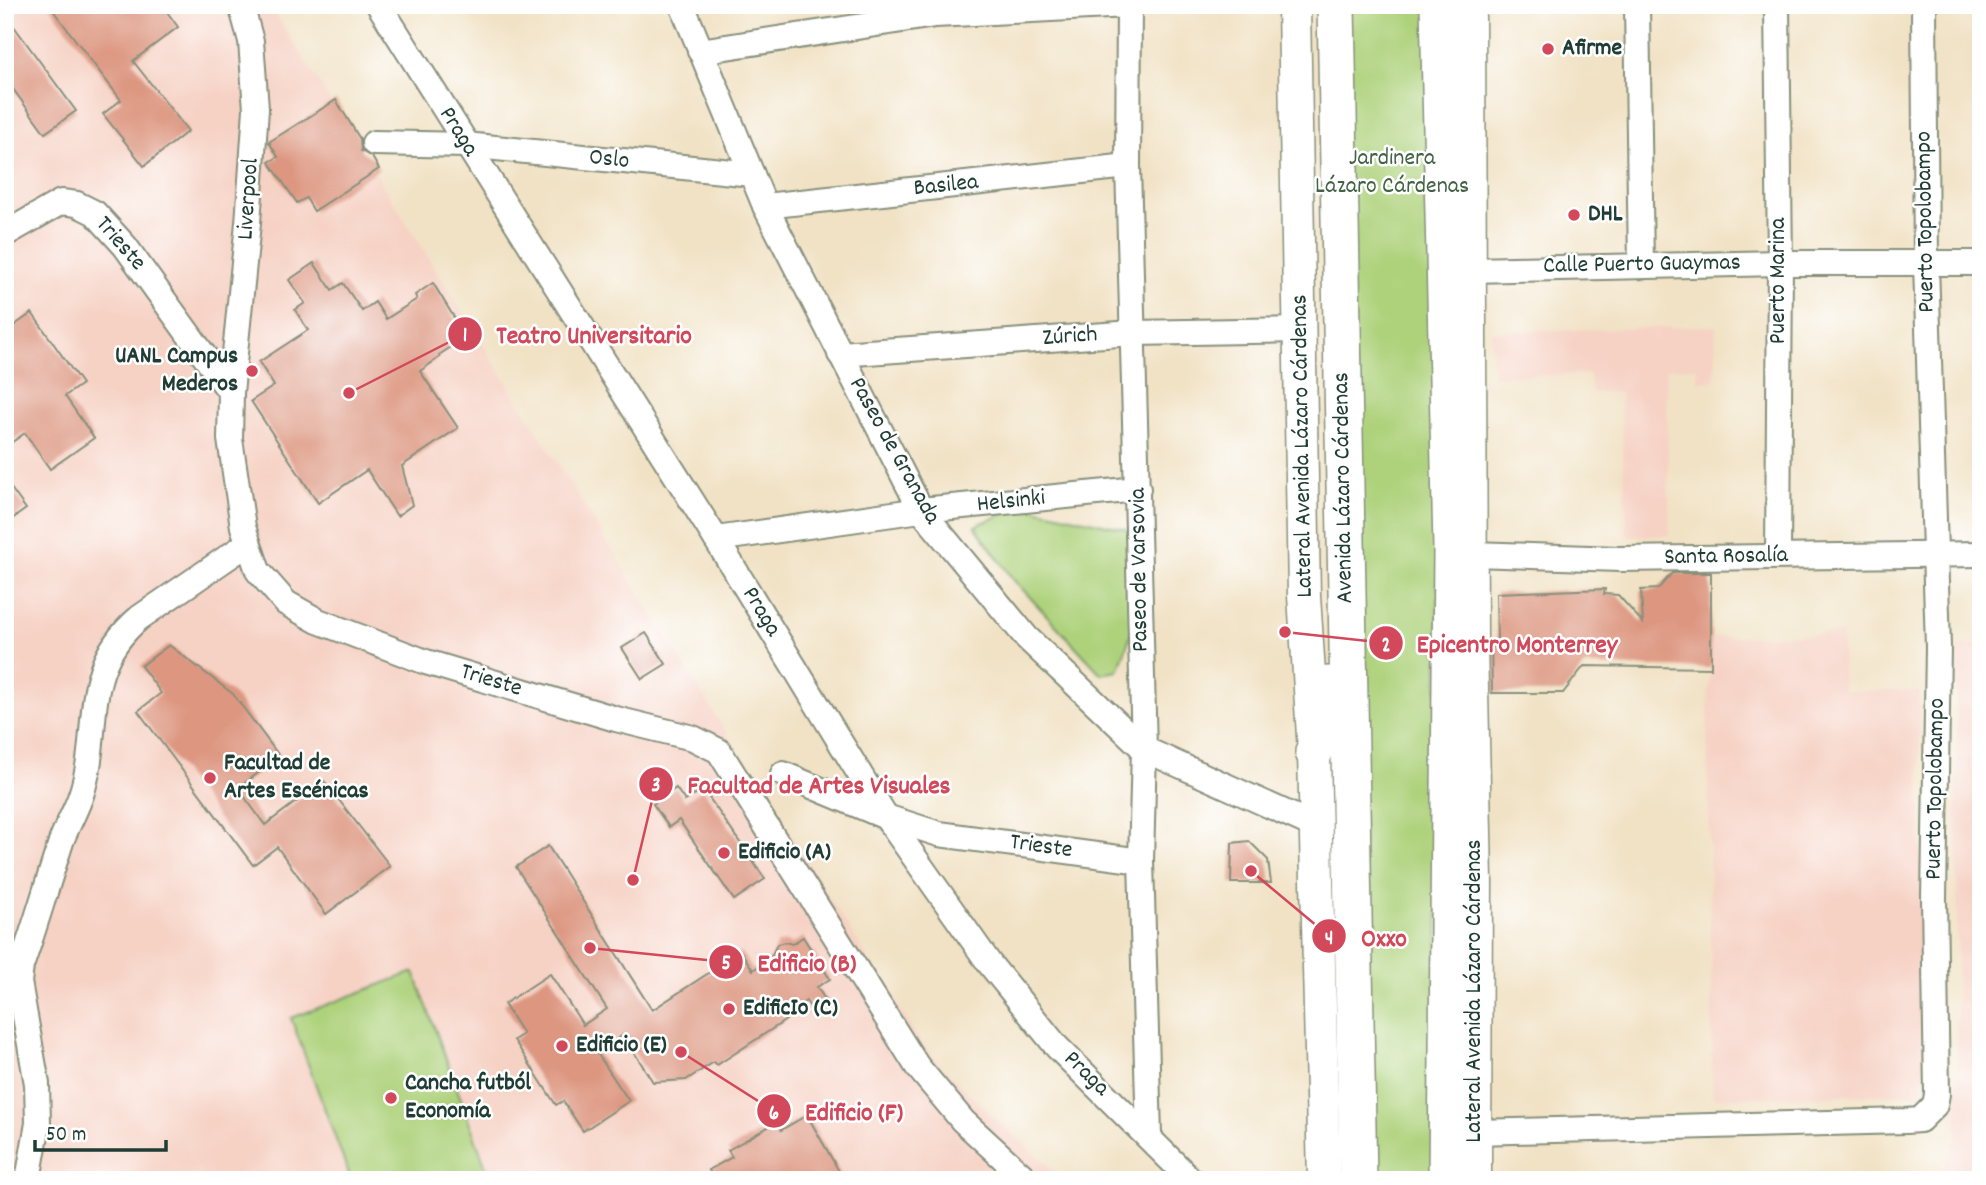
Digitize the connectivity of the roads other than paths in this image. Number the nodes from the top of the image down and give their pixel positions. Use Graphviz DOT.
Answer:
graph roads {
  1 [pos="241,5"];
  2 [pos="379,5"];
  3 [pos="682,5"];
  4 [pos="1129,5"];
  5 [pos="1294,5"];
  6 [pos="1336,5"];
  7 [pos="1439,5"];
  8 [pos="1469,5"];
  9 [pos="1637,5"];
  10 [pos="1777,5"];
  11 [pos="1924,5"];
  12 [pos="700,51"];
  13 [pos="373,143"];
  14 [pos="466,145"];
  15 [pos="1128,166"];
  16 [pos="752,174"];
  17 [pos="765,206"];
  18 [pos="5,234"];
  19 [pos="1780,262"];
  20 [pos="1981,263"];
  21 [pos="1926,264"];
  22 [pos="1640,265"];
  23 [pos="1472,270"];
  24 [pos="1446,322"];
  25 [pos="1301,330"];
  26 [pos="1133,333"];
  27 [pos="840,354"];
  28 [pos="230,393"];
  29 [pos="1138,489"];
  30 [pos="921,510"];
  31 [pos="716,539"];
  32 [pos="247,544"];
  33 [pos="1981,554"];
  34 [pos="1936,555"];
  35 [pos="1777,556"];
  36 [pos="1472,566"];
  37 [pos="1346,615"];
  38 [pos="1144,750"];
  39 [pos="1314,752"];
  40 [pos="783,774"];
  41 [pos="886,817"];
  42 [pos="1315,826"];
  43 [pos="1141,861"];
  44 [pos="1475,1132"];
  45 [pos="1149,1135"];
  46 [pos="28,1180"];
  47 [pos="1027,1180"];
  48 [pos="1191,1180"];
  49 [pos="1324,1180"];
  50 [pos="1357,1180"];
  51 [pos="1447,1180"];
  52 [pos="1475,1180"];
  1 -- 28 [label="street, Liverpool"];
  2 -- 14 [label="street, Praga"];
  3 -- 12 [label="street, Paseo de Granada"];
  4 -- 12 [label="street"];
  4 -- 15 [label="street, Paseo de Varsovia"];
  5 -- 25 [label="main road, Lateral Avenida Lázaro Cárdenas"];
  6 -- 37 [label="highway, Avenida Lázaro Cárdenas"];
  7 -- 24 [label="highway"];
  8 -- 23 [label="main road, Lateral Avenida Lázaro Cárdenas"];
  9 -- 22 [label="street"];
  10 -- 19 [label="street, Puerto Marina"];
  11 -- 21 [label="street, Puerto Topolobampo"];
  12 -- 16 [label="street, Paseo de Granada"];
  13 -- 14 [label="street, Oslo"];
  14 -- 16 [label="street, Oslo"];
  14 -- 31 [label="street, Praga"];
  15 -- 17 [label="street, Basilea"];
  15 -- 26 [label="street, Paseo de Varsovia"];
  16 -- 17 [label="street, Paseo de Granada"];
  17 -- 27 [label="street, Paseo de Granada"];
  18 -- 28 [label="street, Trieste"];
  19 -- 21 [label="street, Calle Puerto Guaymas"];
  19 -- 22 [label="street, Calle Puerto Guaymas"];
  19 -- 35 [label="street, Puerto Marina"];
  20 -- 21 [label="street, Calle Puerto Guaymas"];
  21 -- 34 [label="street, Puerto Topolobampo"];
  22 -- 23 [label="street, Calle Puerto Guaymas"];
  23 -- 36 [label="main road, Lateral Avenida Lázaro Cárdenas"];
  24 -- 36 [label="highway"];
  24 -- 51 [label="highway"];
  25 -- 26 [label="street, Zúrich"];
  25 -- 39 [label="main road, Lateral Avenida Lázaro Cárdenas"];
  26 -- 27 [label="street, Zúrich"];
  26 -- 29 [label="street, Paseo de Varsovia"];
  27 -- 30 [label="street, Paseo de Granada"];
  28 -- 32 [label="street, Trieste"];
  29 -- 30 [label="street, Helsinki"];
  29 -- 38 [label="street, Paseo de Varsovia"];
  30 -- 31 [label="street, Helsinki"];
  30 -- 38 [label="street, Paseo de Granada"];
  31 -- 41 [label="street, Praga"];
  32 -- 46 [label="street"];
  32 -- 47 [label="street, Trieste"];
  33 -- 34 [label="street, Santa Rosalía"];
  34 -- 35 [label="street, Santa Rosalía"];
  34 -- 44 [label="street, Puerto Topolobampo"];
  35 -- 36 [label="street, Santa Rosalía"];
  36 -- 44 [label="main road, Lateral Avenida Lázaro Cárdenas"];
  37 -- 39 [label="highway"];
  37 -- 50 [label="highway, Avenida Lázaro Cárdenas"];
  38 -- 42 [label="street, Paseo de Granada"];
  38 -- 43 [label="street, Paseo de Varsovia"];
  39 -- 42 [label="main road, Lateral Avenida Lázaro Cárdenas"];
  40 -- 41 [label="street, Trieste"];
  41 -- 43 [label="street, Trieste"];
  41 -- 45 [label="street, Praga"];
  42 -- 49 [label="main road, Lateral Avenida Lázaro Cárdenas"];
  43 -- 45 [label="street, Paseo de Varsovia"];
  44 -- 52 [label="main road, Lateral Avenida Lázaro Cárdenas"];
  45 -- 48 [label="street, Praga"];
}
